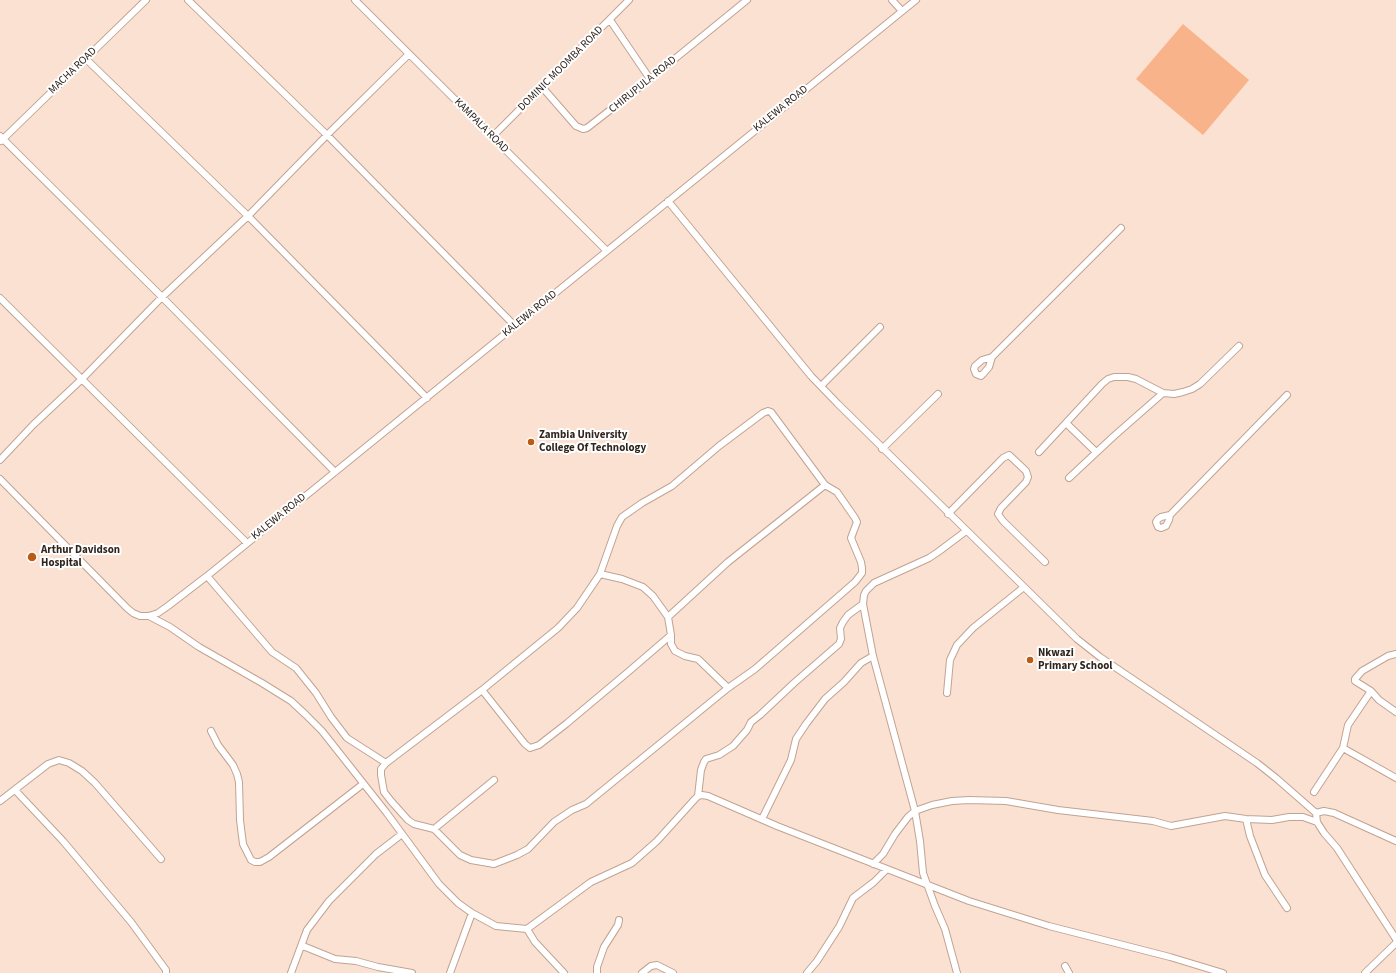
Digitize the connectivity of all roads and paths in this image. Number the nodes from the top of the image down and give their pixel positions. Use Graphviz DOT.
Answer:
graph roads {
  1 [pos="146,0"];
  2 [pos="188,0"];
  3 [pos="355,0"];
  4 [pos="629,0"];
  5 [pos="746,0"];
  6 [pos="892,0"];
  7 [pos="916,0"];
  8 [pos="902,10"];
  9 [pos="610,20"];
  10 [pos="409,54"];
  11 [pos="86,59"];
  12 [pos="650,79"];
  13 [pos="542,87"];
  14 [pos="327,135"];
  15 [pos="492,137"];
  16 [pos="1,139"];
  17 [pos="668,201"];
  18 [pos="248,216"];
  19 [pos="1121,228"];
  20 [pos="608,251"];
  21 [pos="162,297"];
  22 [pos="0,298"];
  23 [pos="515,326"];
  24 [pos="880,327"];
  25 [pos="1239,346"];
  26 [pos="992,357"];
  27 [pos="82,379"];
  28 [pos="821,386"];
  29 [pos="1163,393"];
  30 [pos="938,394"];
  31 [pos="1287,395"];
  32 [pos="427,398"];
  33 [pos="1066,423"];
  34 [pos="882,449"];
  35 [pos="1039,452"];
  36 [pos="1096,452"];
  37 [pos="0,460"];
  38 [pos="335,472"];
  39 [pos="1069,478"];
  40 [pos="0,479"];
  41 [pos="825,484"];
  42 [pos="948,514"];
  43 [pos="1170,515"];
  44 [pos="966,531"];
  45 [pos="247,543"];
  46 [pos="1045,562"];
  47 [pos="600,574"];
  48 [pos="207,576"];
  49 [pos="1024,587"];
  50 [pos="863,604"];
  51 [pos="149,616"];
  52 [pos="668,617"];
  53 [pos="671,634"];
  54 [pos="1395,654"];
  55 [pos="873,656"];
  56 [pos="728,688"];
  57 [pos="482,690"];
  58 [pos="1371,691"];
  59 [pos="947,694"];
  60 [pos="1396,712"];
  61 [pos="211,731"];
  62 [pos="1343,748"];
  63 [pos="386,763"];
  64 [pos="1396,778"];
  65 [pos="494,780"];
  66 [pos="363,784"];
  67 [pos="15,790"];
  68 [pos="1314,792"];
  69 [pos="698,796"];
  70 [pos="0,801"];
  71 [pos="915,811"];
  72 [pos="1316,813"];
  73 [pos="762,819"];
  74 [pos="1246,819"];
  75 [pos="1317,822"];
  76 [pos="434,829"];
  77 [pos="402,834"];
  78 [pos="1396,841"];
  79 [pos="161,859"];
  80 [pos="873,864"];
  81 [pos="886,870"];
  82 [pos="928,886"];
  83 [pos="1286,908"];
  84 [pos="472,913"];
  85 [pos="619,920"];
  86 [pos="527,929"];
  87 [pos="1396,939"];
  88 [pos="1396,944"];
  89 [pos="303,946"];
  90 [pos="1065,966"];
  91 [pos="166,973"];
  92 [pos="291,973"];
  93 [pos="412,973"];
  94 [pos="450,973"];
  95 [pos="564,973"];
  96 [pos="597,973"];
  97 [pos="642,973"];
  98 [pos="673,973"];
  99 [pos="803,973"];
  100 [pos="807,973"];
  101 [pos="957,973"];
  102 [pos="1069,973"];
  103 [pos="1223,973"];
  104 [pos="1364,973"];
  1 -- 11 [label="street, MACHA ROAD"];
  2 -- 14 [label="street"];
  3 -- 10 [label="street, KAMPALA ROAD"];
  4 -- 9 [label="street, DOMINIC MOOMBA ROAD"];
  5 -- 12 [label="street, CHIRUPULA ROAD"];
  6 -- 8 [label="street"];
  7 -- 8 [label="street, KALEWA ROAD"];
  8 -- 17 [label="street, KALEWA ROAD"];
  9 -- 12 [label="street"];
  9 -- 13 [label="street, DOMINIC MOOMBA ROAD"];
  10 -- 14 [label="street"];
  10 -- 15 [label="street, KAMPALA ROAD"];
  11 -- 16 [label="street, MACHA ROAD"];
  11 -- 18 [label="street"];
  12 -- 13 [label="street, CHIRUPULA ROAD"];
  13 -- 15 [label="street, DOMINIC MOOMBA ROAD"];
  14 -- 18 [label="street"];
  14 -- 23 [label="street"];
  15 -- 20 [label="street, KAMPALA ROAD"];
  16 -- 21 [label="street"];
  17 -- 20 [label="street, KALEWA ROAD"];
  17 -- 28 [label="street"];
  18 -- 21 [label="street"];
  18 -- 32 [label="street"];
  19 -- 26 [label="street"];
  20 -- 23 [label="street, KALEWA ROAD"];
  21 -- 27 [label="street"];
  21 -- 38 [label="street"];
  22 -- 27 [label="street"];
  23 -- 32 [label="street, KALEWA ROAD"];
  24 -- 28 [label="street"];
  25 -- 29 [label="street"];
  27 -- 37 [label="street"];
  27 -- 45 [label="street"];
  28 -- 34 [label="street"];
  29 -- 33 [label="street"];
  29 -- 36 [label="street"];
  30 -- 34 [label="street"];
  31 -- 43 [label="street"];
  32 -- 38 [label="street, KALEWA ROAD"];
  33 -- 35 [label="street"];
  33 -- 36 [label="street"];
  34 -- 42 [label="street"];
  36 -- 39 [label="street"];
  38 -- 45 [label="street, KALEWA ROAD"];
  40 -- 51 [label="street, KALEWA ROAD"];
  41 -- 47 [label="street"];
  41 -- 52 [label="street"];
  41 -- 56 [label="street"];
  42 -- 44 [label="street"];
  42 -- 46 [label="street"];
  44 -- 49 [label="street"];
  44 -- 50 [label="street"];
  45 -- 48 [label="street, KALEWA ROAD"];
  47 -- 52 [label="street"];
  47 -- 57 [label="street"];
  48 -- 51 [label="street, KALEWA ROAD"];
  48 -- 63 [label="street"];
  49 -- 59 [label="street"];
  49 -- 72 [label="street"];
  50 -- 55 [label="street"];
  50 -- 69 [label="street"];
  51 -- 66 [label="street"];
  52 -- 53 [label="street"];
  53 -- 56 [label="street"];
  53 -- 57 [label="street"];
  54 -- 58 [label="street"];
  55 -- 71 [label="street"];
  55 -- 73 [label="street"];
  56 -- 76 [label="street"];
  57 -- 63 [label="street"];
  58 -- 60 [label="street"];
  58 -- 62 [label="street"];
  61 -- 66 [label="street"];
  62 -- 64 [label="street"];
  62 -- 68 [label="street"];
  63 -- 76 [label="street"];
  65 -- 76 [label="street"];
  66 -- 77 [label="street"];
  67 -- 70 [label="street"];
  67 -- 79 [label="street"];
  67 -- 91 [label="street"];
  69 -- 73 [label="street"];
  69 -- 86 [label="street"];
  71 -- 74 [label="street"];
  71 -- 80 [label="street"];
  71 -- 82 [label="street"];
  72 -- 75 [label="street"];
  72 -- 78 [label="street"];
  73 -- 80 [label="street"];
  74 -- 75 [label="street"];
  74 -- 83 [label="street"];
  75 -- 87 [label="street"];
  77 -- 84 [label="street"];
  77 -- 89 [label="street"];
  80 -- 81 [label="street"];
  81 -- 82 [label="street"];
  81 -- 100 [label="street"];
  82 -- 101 [label="street"];
  82 -- 103 [label="street"];
  84 -- 86 [label="street"];
  84 -- 94 [label="street"];
  85 -- 96 [label="street"];
  86 -- 95 [label="street"];
  88 -- 104 [label="street"];
  89 -- 92 [label="street"];
  89 -- 93 [label="street"];
  90 -- 102 [label="street"];
  97 -- 98 [label="street"];
  99 -- 100 [label="street"];
}
